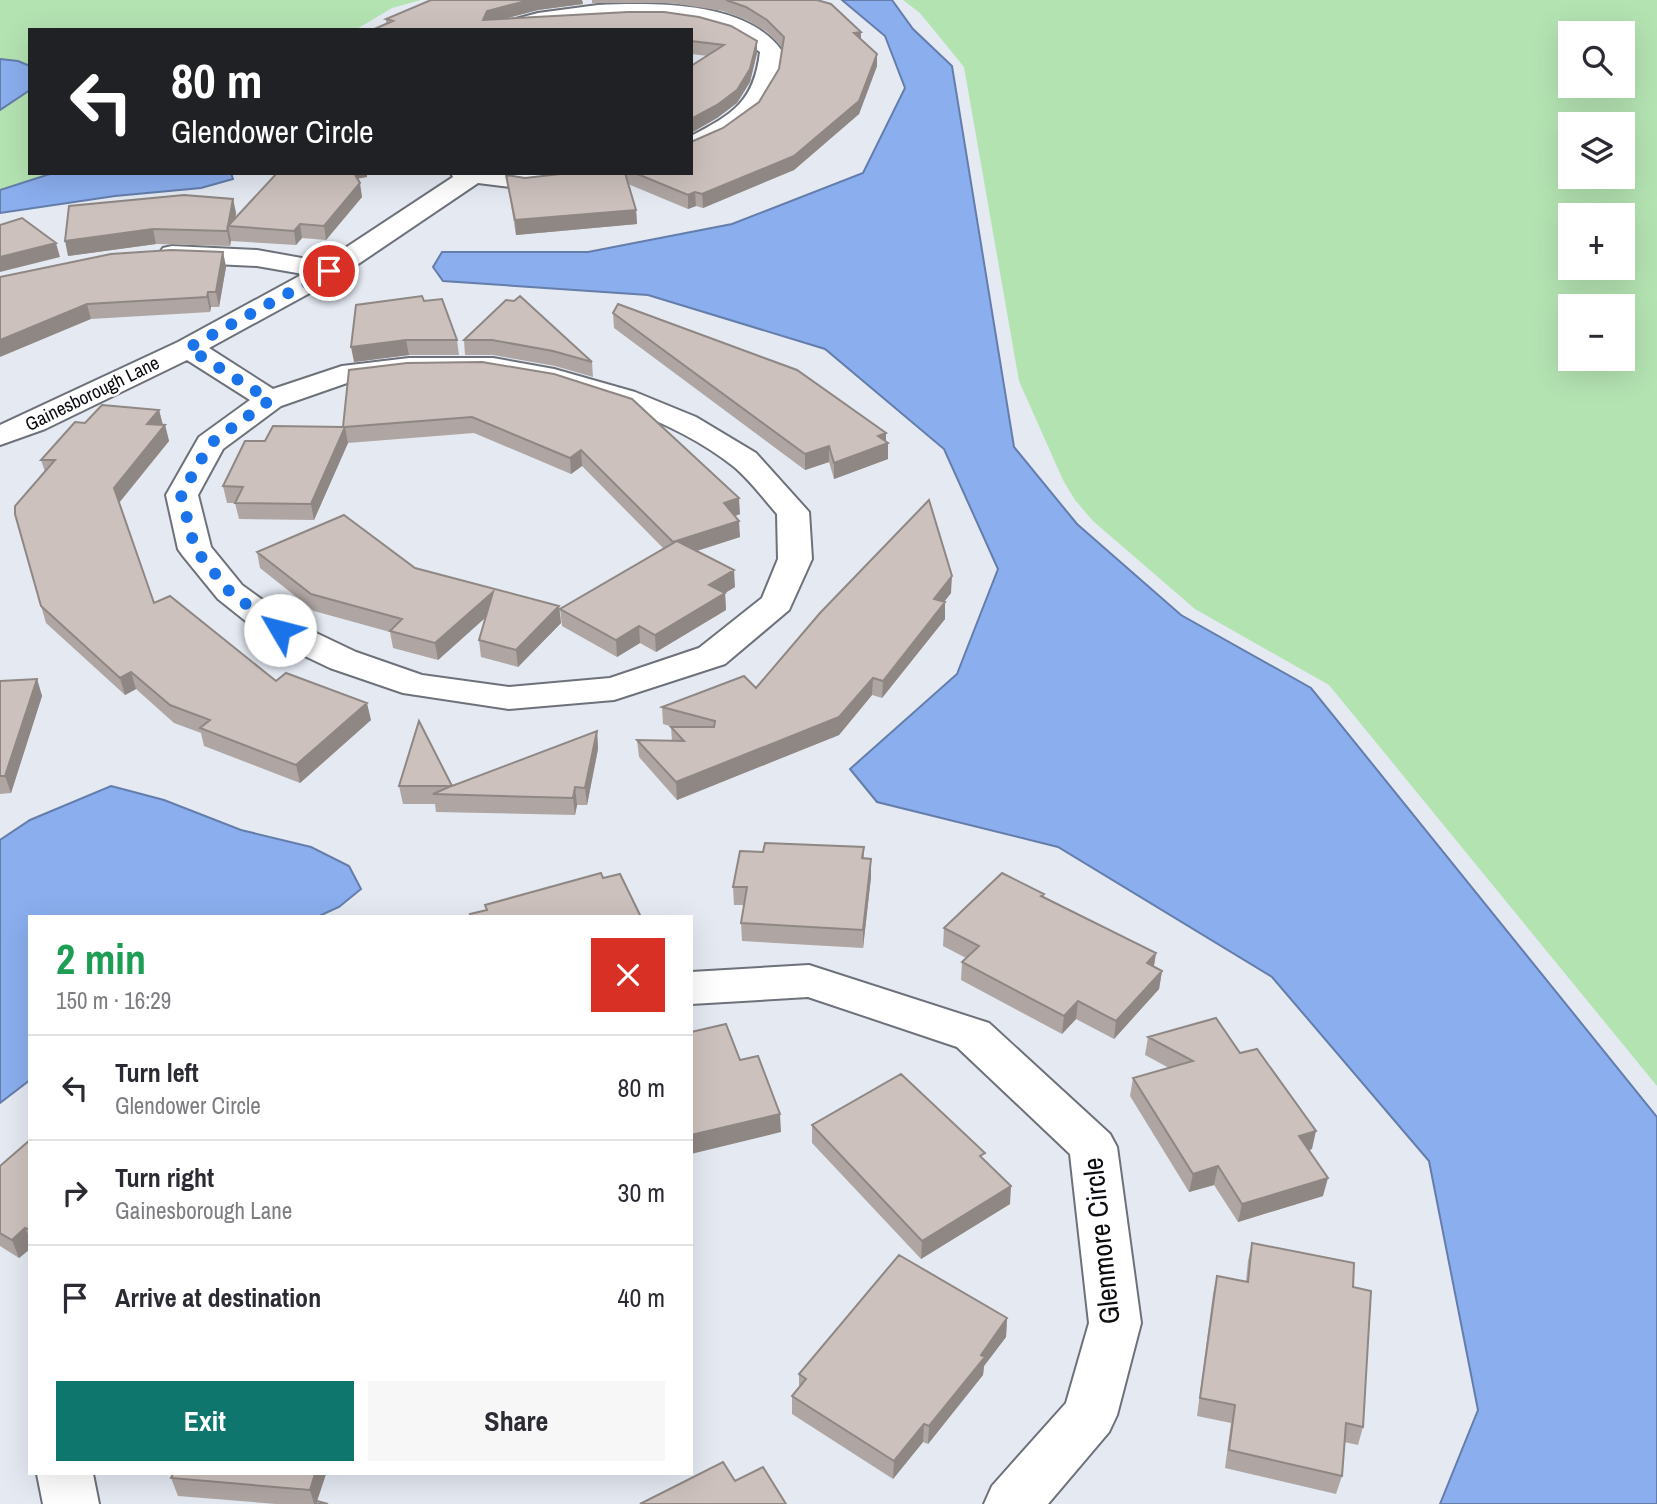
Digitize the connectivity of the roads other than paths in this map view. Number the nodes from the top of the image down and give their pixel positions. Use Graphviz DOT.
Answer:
graph roads {
  1 [pos="503,28"];
  2 [pos="693,145"];
  3 [pos="466,175"];
  4 [pos="474,175"];
  5 [pos="594,175"];
  6 [pos="140,255"];
  7 [pos="329,271"];
  8 [pos="188,348"];
  9 [pos="270,400"];
  10 [pos="0,436"];
  11 [pos="693,988"];
  12 [pos="65,1475"];
  13 [pos="71,1504"];
  14 [pos="1012,1504"];
  1 -- 2 [label="street"];
  3 -- 7 [label="street, Gainesborough Lane"];
  4 -- 5 [label="street"];
  6 -- 7 [label="street"];
  7 -- 8 [label="street, Gainesborough Lane"];
  8 -- 9 [label="street"];
  8 -- 10 [label="street, Gainesborough Lane"];
  9 -- 9 [label="street"];
  11 -- 14 [label="street, Glenmore Circle"];
  12 -- 13 [label="street"];
}
